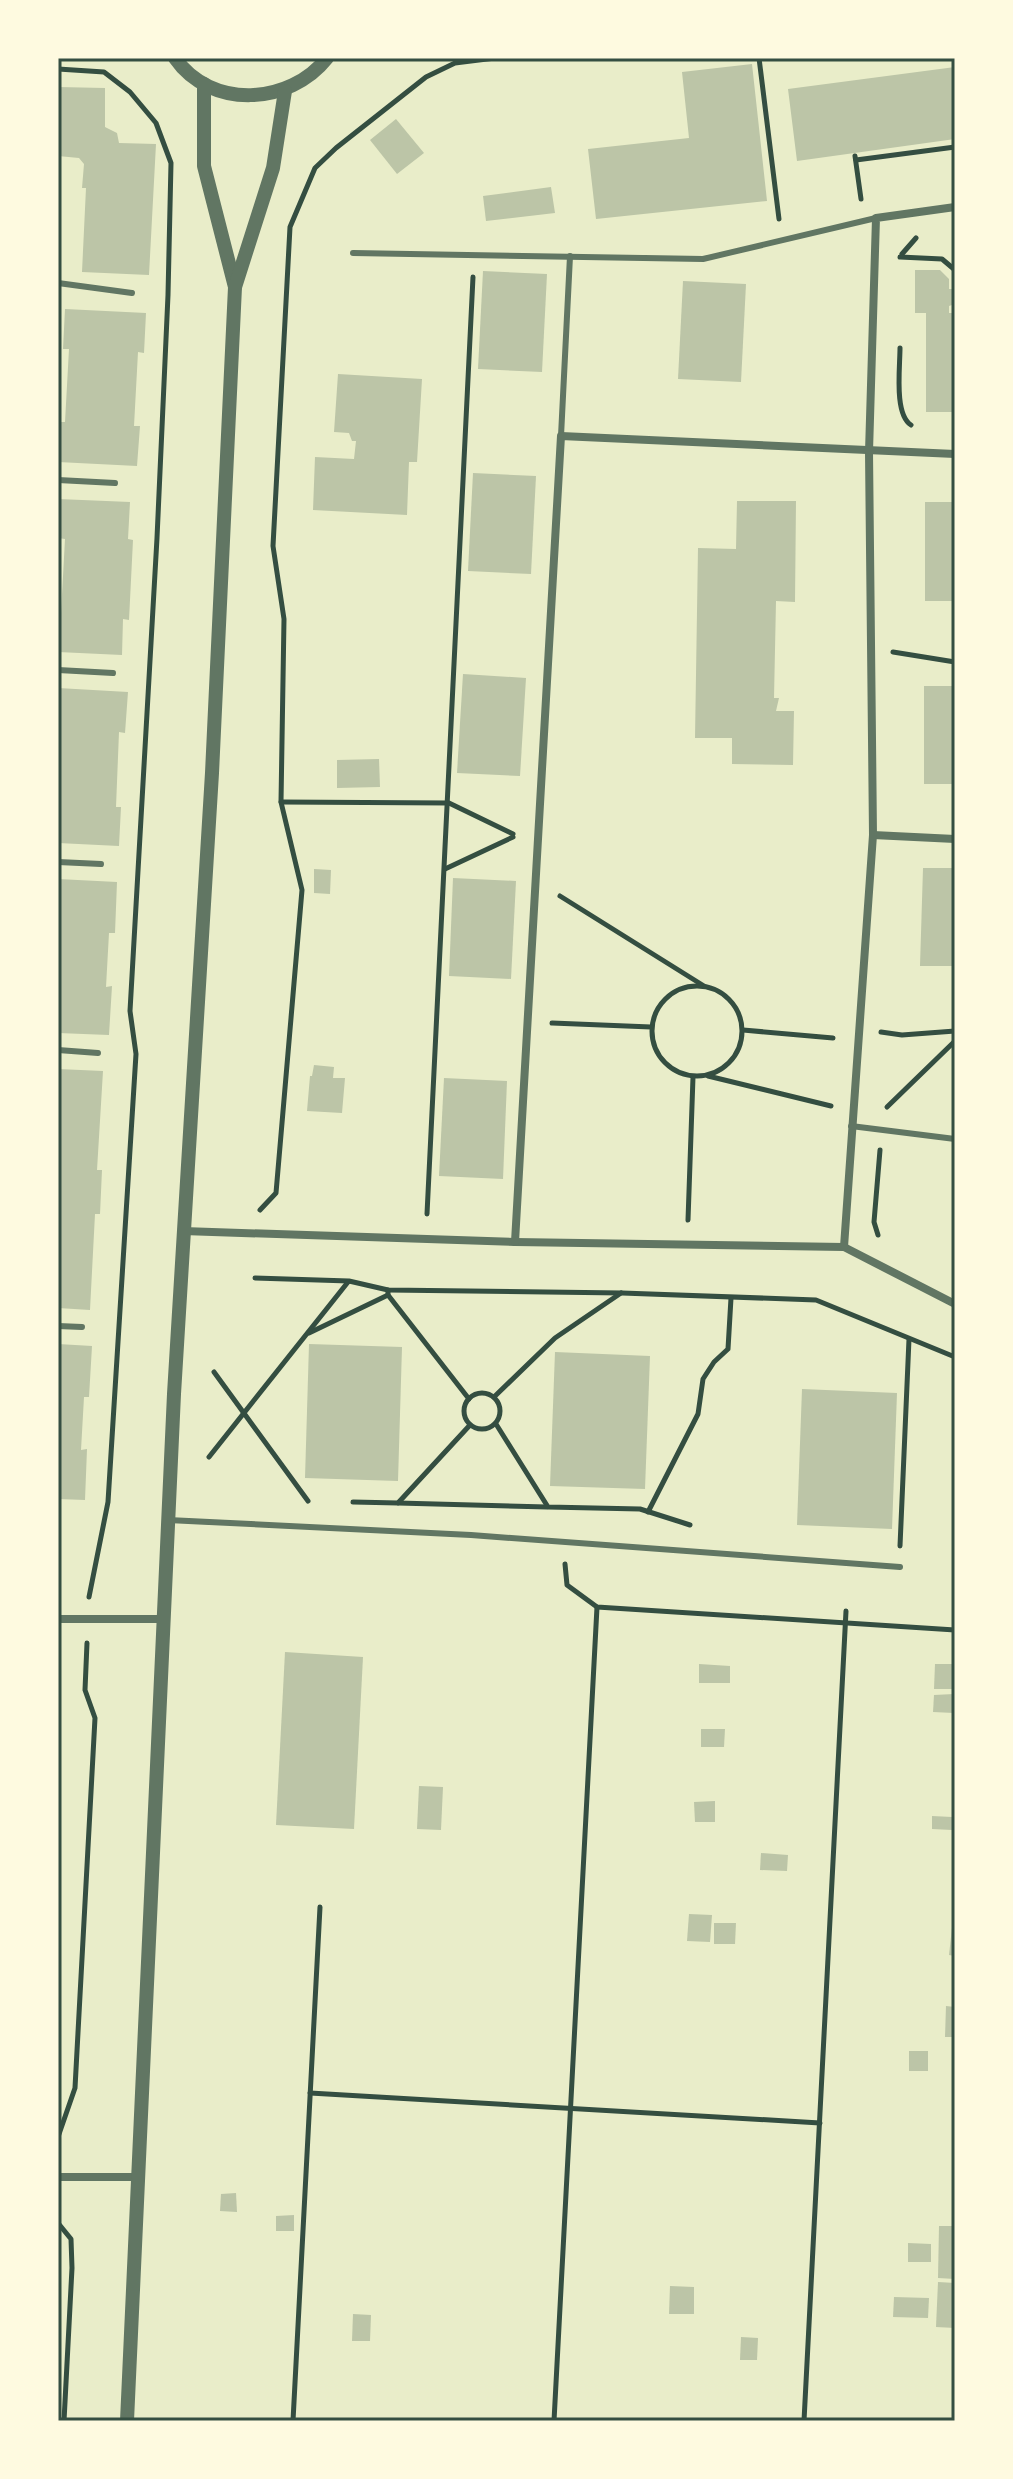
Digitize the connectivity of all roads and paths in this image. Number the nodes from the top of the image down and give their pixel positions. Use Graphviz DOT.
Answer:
graph roads {
  1 [pos="175,58"];
  2 [pos="327,58"];
  3 [pos="495,58"];
  4 [pos="759,58"];
  5 [pos="58,69"];
  6 [pos="204,84"];
  7 [pos="285,91"];
  8 [pos="955,147"];
  9 [pos="955,207"];
  10 [pos="876,218"];
  11 [pos="864,220"];
  12 [pos="918,236"];
  13 [pos="782,240"];
  14 [pos="353,253"];
  15 [pos="875,254"];
  16 [pos="474,255"];
  17 [pos="570,256"];
  18 [pos="900,257"];
  19 [pos="955,270"];
  20 [pos="900,272"];
  21 [pos="58,283"];
  22 [pos="235,287"];
  23 [pos="132,293"];
  24 [pos="900,335"];
  25 [pos="922,430"];
  26 [pos="561,436"];
  27 [pos="869,452"];
  28 [pos="955,454"];
  29 [pos="58,480"];
  30 [pos="115,483"];
  31 [pos="869,648"];
  32 [pos="955,662"];
  33 [pos="58,670"];
  34 [pos="113,673"];
  35 [pos="281,802"];
  36 [pos="449,803"];
  37 [pos="873,835"];
  38 [pos="955,839"];
  39 [pos="58,862"];
  40 [pos="101,864"];
  41 [pos="128,866"];
  42 [pos="138,866"];
  43 [pos="445,869"];
  44 [pos="535,882"];
  45 [pos="705,986"];
  46 [pos="528,1022"];
  47 [pos="651,1027"];
  48 [pos="955,1041"];
  49 [pos="58,1050"];
  50 [pos="98,1053"];
  51 [pos="707,1076"];
  52 [pos="693,1077"];
  53 [pos="851,1111"];
  54 [pos="850,1126"];
  55 [pos="882,1129"];
  56 [pos="955,1139"];
  57 [pos="183,1231"];
  58 [pos="258,1234"];
  59 [pos="426,1239"];
  60 [pos="883,1240"];
  61 [pos="515,1242"];
  62 [pos="687,1245"];
  63 [pos="844,1247"];
  64 [pos="255,1278"];
  65 [pos="349,1281"];
  66 [pos="388,1293"];
  67 [pos="622,1293"];
  68 [pos="731,1298"];
  69 [pos="955,1304"];
  70 [pos="58,1326"];
  71 [pos="82,1327"];
  72 [pos="306,1334"];
  73 [pos="909,1339"];
  74 [pos="955,1357"];
  75 [pos="214,1372"];
  76 [pos="494,1397"];
  77 [pos="469,1399"];
  78 [pos="244,1413"];
  79 [pos="496,1424"];
  80 [pos="470,1425"];
  81 [pos="209,1457"];
  82 [pos="293,1500"];
  83 [pos="308,1501"];
  84 [pos="323,1501"];
  85 [pos="338,1501"];
  86 [pos="398,1503"];
  87 [pos="548,1507"];
  88 [pos="648,1512"];
  89 [pos="168,1520"];
  90 [pos="699,1528"];
  91 [pos="885,1540"];
  92 [pos="901,1541"];
  93 [pos="565,1563"];
  94 [pos="900,1567"];
  95 [pos="597,1607"];
  96 [pos="846,1611"];
  97 [pos="58,1619"];
  98 [pos="164,1619"];
  99 [pos="88,1621"];
  100 [pos="846,1623"];
  101 [pos="955,1630"];
  102 [pos="320,1907"];
  103 [pos="310,2093"];
  104 [pos="571,2108"];
  105 [pos="820,2123"];
  106 [pos="58,2137"];
  107 [pos="58,2177"];
  108 [pos="139,2177"];
  109 [pos="58,2223"];
  110 [pos="64,2421"];
  111 [pos="127,2421"];
  112 [pos="293,2421"];
  113 [pos="554,2421"];
  114 [pos="804,2421"];
  1 -- 6 [label="street"];
  2 -- 7 [label="street"];
  3 -- 35 [label="path"];
  4 -- 13 [label="path"];
  5 -- 42 [label="path"];
  6 -- 7 [label="street"];
  6 -- 22 [label="street"];
  7 -- 22 [label="street"];
  8 -- 11 [label="path"];
  9 -- 10 [label="street"];
  10 -- 11 [label="lane"];
  10 -- 15 [label="street"];
  11 -- 13 [label="lane"];
  12 -- 18 [label="path"];
  13 -- 17 [label="lane"];
  14 -- 16 [label="lane"];
  15 -- 18 [label="path"];
  15 -- 27 [label="street"];
  16 -- 17 [label="lane"];
  16 -- 36 [label="path"];
  17 -- 26 [label="lane"];
  18 -- 19 [label="path"];
  18 -- 20 [label="path"];
  21 -- 23 [label="lane"];
  22 -- 57 [label="street"];
  24 -- 25 [label="path"];
  26 -- 27 [label="street"];
  26 -- 44 [label="street"];
  27 -- 28 [label="street"];
  27 -- 31 [label="street"];
  29 -- 30 [label="lane"];
  31 -- 32 [label="path"];
  31 -- 37 [label="street"];
  33 -- 34 [label="lane"];
  35 -- 36 [label="path"];
  35 -- 58 [label="path"];
  36 -- 43 [label="path"];
  36 -- 43 [label="path"];
  37 -- 38 [label="street"];
  37 -- 53 [label="street"];
  39 -- 40 [label="lane"];
  41 -- 42 [label="path"];
  42 -- 99 [label="path"];
  43 -- 59 [label="path"];
  44 -- 45 [label="path"];
  44 -- 46 [label="street"];
  45 -- 47 [label="path"];
  45 -- 51 [label="path"];
  46 -- 47 [label="path"];
  46 -- 61 [label="street"];
  47 -- 52 [label="path"];
  48 -- 55 [label="path"];
  49 -- 50 [label="lane"];
  51 -- 52 [label="path"];
  51 -- 53 [label="path"];
  52 -- 62 [label="path"];
  53 -- 54 [label="street"];
  54 -- 55 [label="lane"];
  54 -- 63 [label="street"];
  55 -- 56 [label="lane"];
  55 -- 60 [label="path"];
  57 -- 58 [label="street"];
  57 -- 89 [label="street"];
  58 -- 59 [label="street"];
  59 -- 61 [label="street"];
  61 -- 62 [label="street"];
  62 -- 63 [label="street"];
  63 -- 69 [label="street"];
  64 -- 65 [label="path"];
  65 -- 66 [label="path"];
  65 -- 72 [label="path"];
  66 -- 67 [label="path"];
  66 -- 72 [label="path"];
  66 -- 77 [label="path"];
  67 -- 68 [label="path"];
  67 -- 76 [label="path"];
  68 -- 73 [label="path"];
  68 -- 88 [label="path"];
  70 -- 71 [label="lane"];
  72 -- 78 [label="path"];
  73 -- 74 [label="path"];
  73 -- 92 [label="path"];
  75 -- 78 [label="path"];
  76 -- 77 [label="path"];
  76 -- 79 [label="path"];
  77 -- 80 [label="path"];
  78 -- 81 [label="path"];
  78 -- 83 [label="path"];
  79 -- 80 [label="path"];
  79 -- 87 [label="path"];
  80 -- 86 [label="path"];
  82 -- 83 [label="path"];
  83 -- 84 [label="path"];
  85 -- 86 [label="path"];
  86 -- 87 [label="path"];
  87 -- 88 [label="path"];
  88 -- 90 [label="path"];
  89 -- 94 [label="lane"];
  89 -- 98 [label="street"];
  91 -- 92 [label="path"];
  92 -- 94 [label="path"];
  93 -- 95 [label="path"];
  95 -- 100 [label="path"];
  95 -- 104 [label="path"];
  96 -- 100 [label="path"];
  97 -- 99 [label="street"];
  98 -- 99 [label="street"];
  98 -- 108 [label="street"];
  99 -- 106 [label="path"];
  100 -- 101 [label="path"];
  100 -- 105 [label="path"];
  102 -- 103 [label="path"];
  103 -- 104 [label="path"];
  103 -- 112 [label="path"];
  104 -- 105 [label="path"];
  104 -- 113 [label="path"];
  105 -- 114 [label="path"];
  107 -- 108 [label="street"];
  108 -- 111 [label="street"];
  109 -- 110 [label="path"];
}
